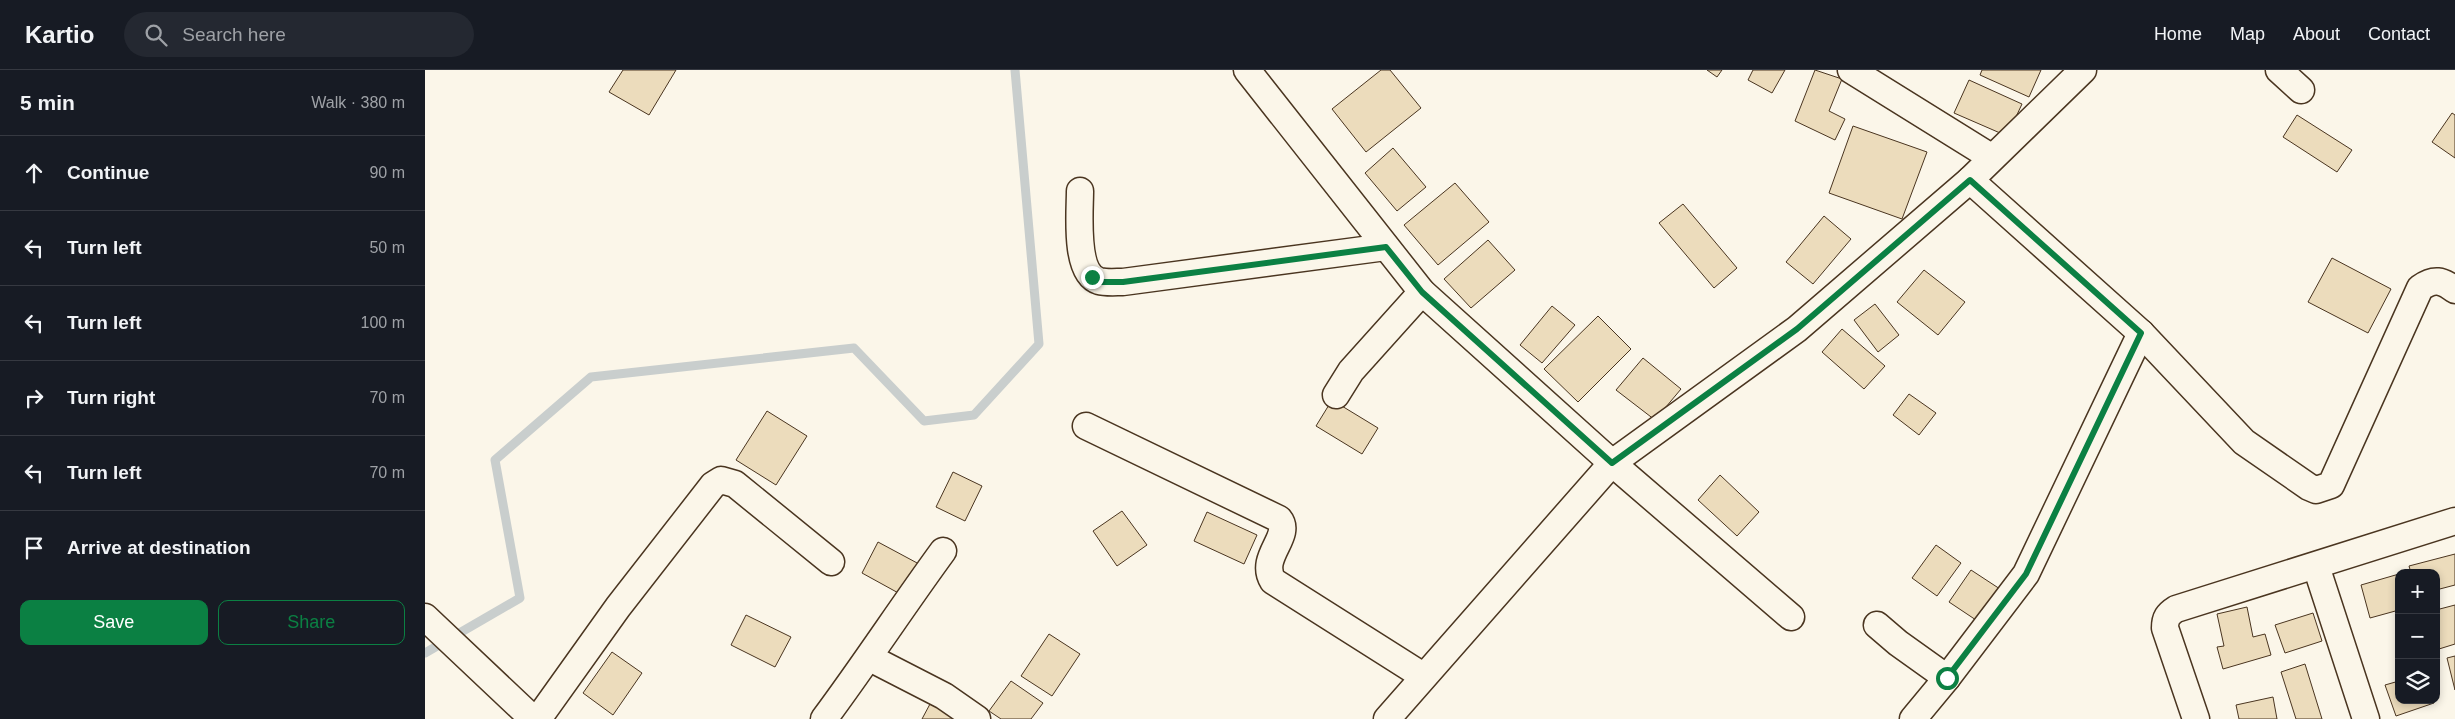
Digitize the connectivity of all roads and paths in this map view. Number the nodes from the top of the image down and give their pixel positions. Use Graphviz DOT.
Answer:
graph roads {
  1 [pos="1247,70"];
  2 [pos="1851,70"];
  3 [pos="2083,70"];
  4 [pos="2279,70"];
  5 [pos="2301,90"];
  6 [pos="1991,157"];
  7 [pos="1970,180"];
  8 [pos="1080,191"];
  9 [pos="1386,247"];
  10 [pos="2455,290"];
  11 [pos="1422,292"];
  12 [pos="2141,333"];
  13 [pos="1335,395"];
  14 [pos="1086,426"];
  15 [pos="1612,463"];
  16 [pos="2455,521"];
  17 [pos="943,551"];
  18 [pos="831,562"];
  19 [pos="2316,566"];
  20 [pos="1791,618"];
  21 [pos="428,620"];
  22 [pos="1877,625"];
  23 [pos="870,658"];
  24 [pos="1423,676"];
  25 [pos="1947,678"];
  26 [pos="533,719"];
  27 [pos="538,719"];
  28 [pos="824,719"];
  29 [pos="977,719"];
  30 [pos="1387,719"];
  31 [pos="1913,719"];
  32 [pos="2196,719"];
  33 [pos="2366,719"];
  1 -- 9 [label="street"];
  2 -- 6 [label="street"];
  3 -- 6 [label="street"];
  4 -- 5 [label="street"];
  6 -- 7 [label="street"];
  7 -- 12 [label="street"];
  7 -- 15 [label="street"];
  8 -- 9 [label="street"];
  9 -- 11 [label="street"];
  10 -- 12 [label="street"];
  11 -- 13 [label="street"];
  11 -- 15 [label="street"];
  12 -- 25 [label="street"];
  14 -- 24 [label="street"];
  15 -- 20 [label="street"];
  15 -- 24 [label="street"];
  16 -- 19 [label="street"];
  17 -- 23 [label="street"];
  18 -- 27 [label="street"];
  19 -- 32 [label="street"];
  19 -- 33 [label="street"];
  21 -- 26 [label="street"];
  22 -- 25 [label="street"];
  23 -- 28 [label="street"];
  23 -- 29 [label="street"];
  24 -- 30 [label="street"];
  25 -- 31 [label="street"];
}
